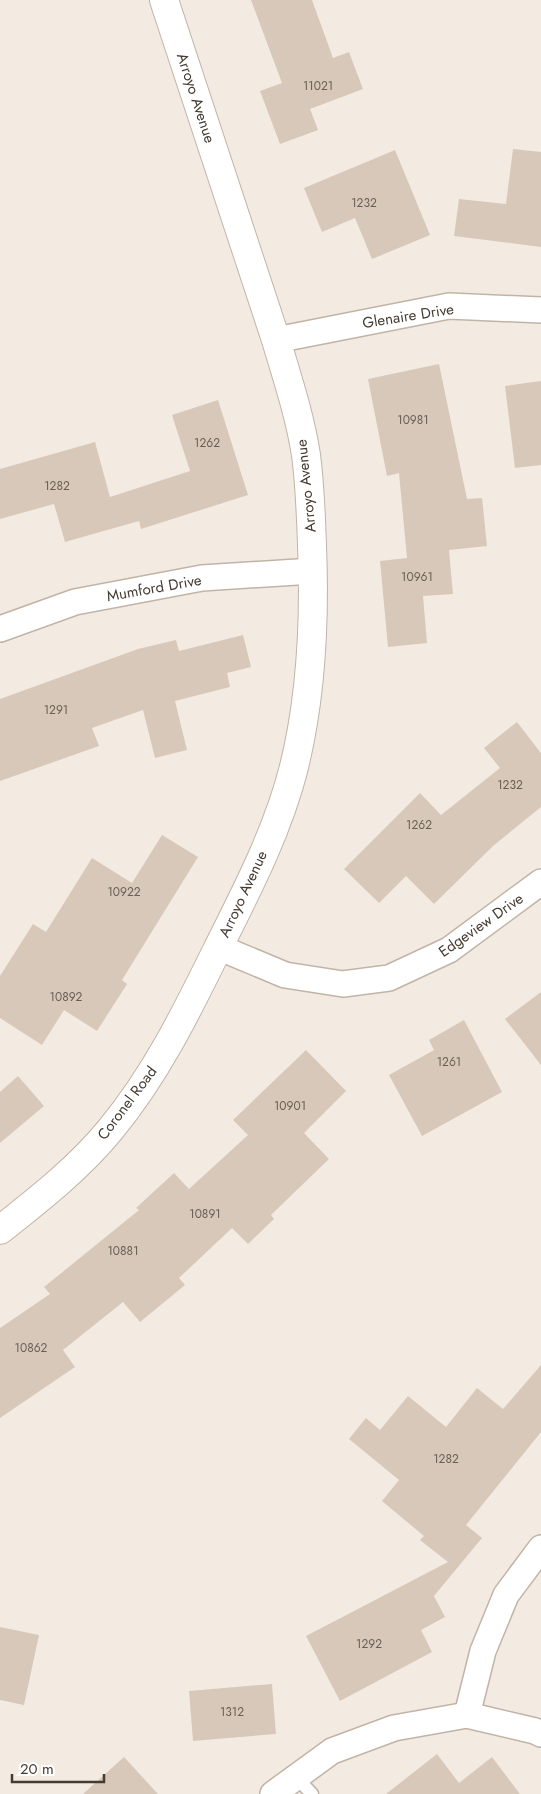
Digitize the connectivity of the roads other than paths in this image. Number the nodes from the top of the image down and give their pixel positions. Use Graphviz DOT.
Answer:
graph roads {
  1 [pos="164,0"];
  2 [pos="541,310"];
  3 [pos="276,340"];
  4 [pos="313,571"];
  5 [pos="0,629"];
  6 [pos="541,882"];
  7 [pos="218,947"];
  8 [pos="0,1230"];
  9 [pos="541,1548"];
  10 [pos="467,1714"];
  11 [pos="541,1734"];
  12 [pos="304,1786"];
  13 [pos="273,1794"];
  1 -- 3 [label="street, Arroyo Avenue"];
  2 -- 3 [label="street, Glenaire Drive"];
  3 -- 4 [label="street, Arroyo Avenue"];
  4 -- 5 [label="street, Mumford Drive"];
  4 -- 7 [label="street, Arroyo Avenue"];
  6 -- 7 [label="street, Edgeview Drive"];
  7 -- 8 [label="street, Coronel Road"];
  9 -- 10 [label="street"];
  10 -- 11 [label="street"];
  10 -- 12 [label="street"];
  12 -- 13 [label="street"];
}
